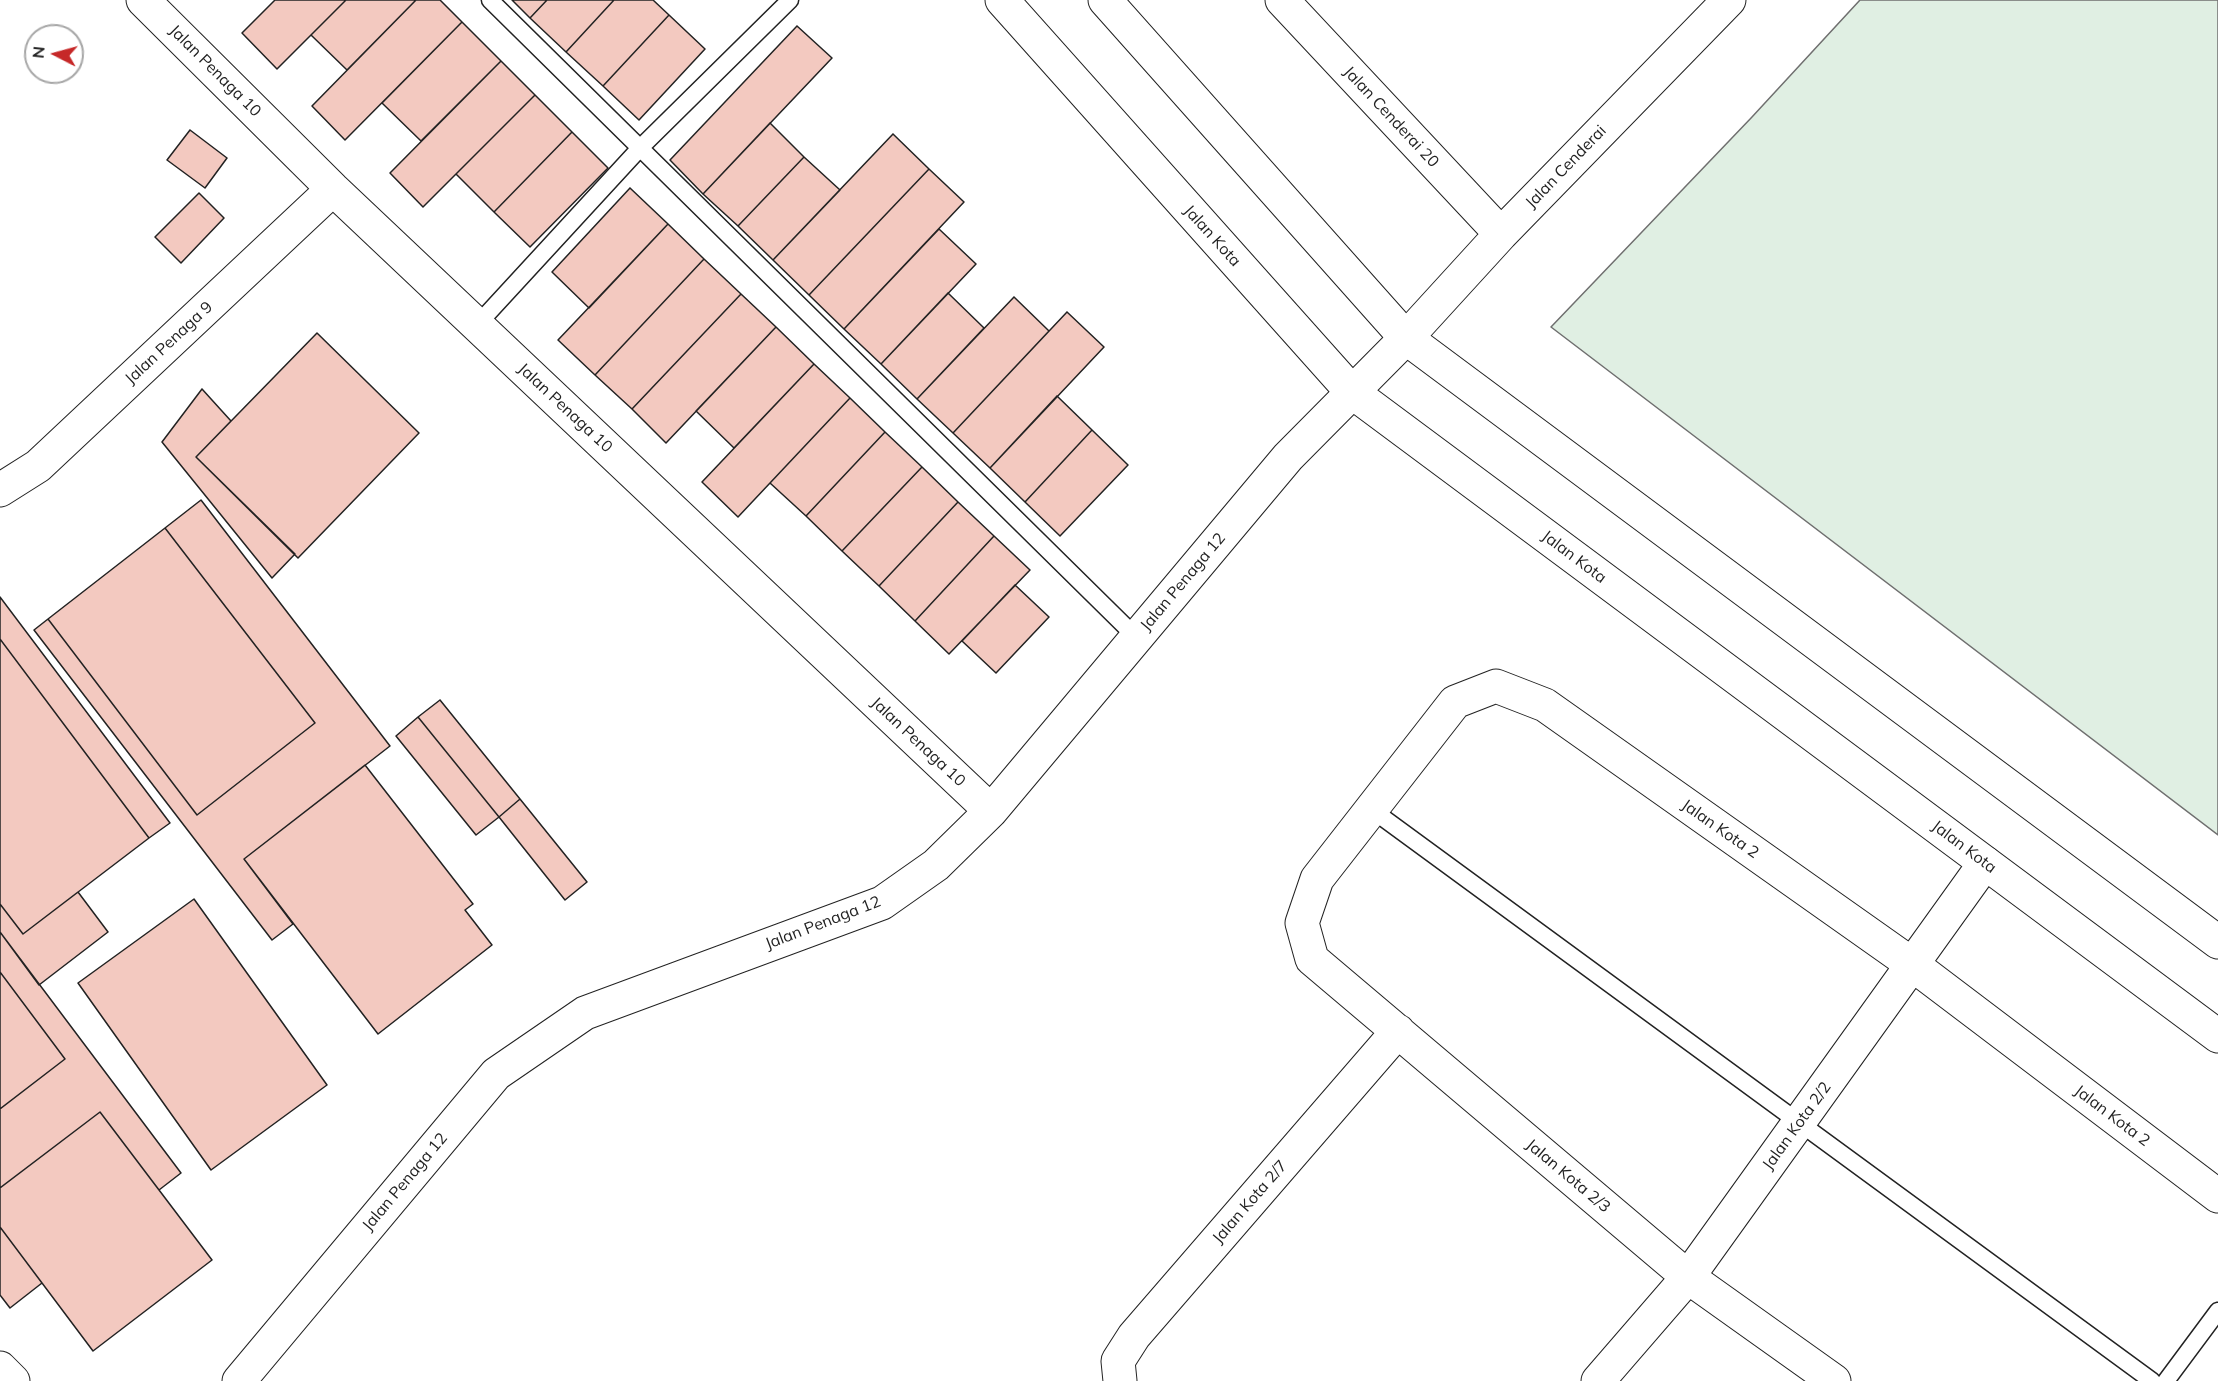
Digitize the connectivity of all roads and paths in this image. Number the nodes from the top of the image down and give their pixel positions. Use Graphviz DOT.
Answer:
graph roads {
  1 [pos="143,0"];
  2 [pos="490,0"];
  3 [pos="790,0"];
  4 [pos="1002,0"];
  5 [pos="1105,0"];
  6 [pos="1282,0"];
  7 [pos="1729,0"];
  8 [pos="640,148"];
  9 [pos="333,189"];
  10 [pos="1501,234"];
  11 [pos="477,325"];
  12 [pos="1406,338"];
  13 [pos="1352,392"];
  14 [pos="0,490"];
  15 [pos="1136,637"];
  16 [pos="1371,809"];
  17 [pos="992,811"];
  18 [pos="1985,862"];
  19 [pos="2218,942"];
  20 [pos="1312,959"];
  21 [pos="1913,965"];
  22 [pos="1398,1032"];
  23 [pos="2218,1036"];
  24 [pos="1800,1122"];
  25 [pos="2218,1196"];
  26 [pos="1688,1277"];
  27 [pos="2218,1311"];
  28 [pos="0,1368"];
  29 [pos="13,1381"];
  30 [pos="239,1381"];
  31 [pos="1120,1381"];
  32 [pos="1598,1381"];
  33 [pos="1834,1381"];
  34 [pos="2152,1381"];
  35 [pos="2166,1381"];
  1 -- 9 [label="street, Jalan Penaga 10"];
  2 -- 8 [label="lane"];
  3 -- 8 [label="lane"];
  4 -- 13 [label="street, Jalan Kota"];
  5 -- 12 [label="street"];
  6 -- 10 [label="street, Jalan Cenderai 20"];
  7 -- 10 [label="street, Jalan Cenderai"];
  8 -- 11 [label="lane"];
  8 -- 15 [label="lane"];
  9 -- 11 [label="street, Jalan Penaga 10"];
  9 -- 14 [label="street, Jalan Penaga 9"];
  10 -- 12 [label="street, Jalan Cenderai"];
  11 -- 17 [label="street, Jalan Penaga 10"];
  12 -- 13 [label="street, Jalan Penaga 12"];
  12 -- 19 [label="street"];
  13 -- 15 [label="street, Jalan Penaga 12"];
  13 -- 18 [label="street, Jalan Kota"];
  15 -- 17 [label="street, Jalan Penaga 12"];
  16 -- 20 [label="street, Jalan Kota 2"];
  16 -- 21 [label="street, Jalan Kota 2"];
  16 -- 24 [label="lane"];
  17 -- 30 [label="street, Jalan Penaga 12"];
  18 -- 21 [label="street, Jalan Kota 2/2"];
  18 -- 23 [label="street, Jalan Kota"];
  20 -- 22 [label="street, Jalan Kota 2/3"];
  21 -- 24 [label="street, Jalan Kota 2/2"];
  21 -- 25 [label="street, Jalan Kota 2"];
  22 -- 26 [label="street, Jalan Kota 2/3"];
  22 -- 31 [label="street, Jalan Kota 2/7"];
  24 -- 26 [label="street, Jalan Kota 2/2"];
  24 -- 34 [label="lane"];
  26 -- 32 [label="street, Jalan Kota 2/2"];
  26 -- 33 [label="street, Jalan Kota 2/3"];
  27 -- 35 [label="lane"];
  28 -- 29 [label="street"];
}
